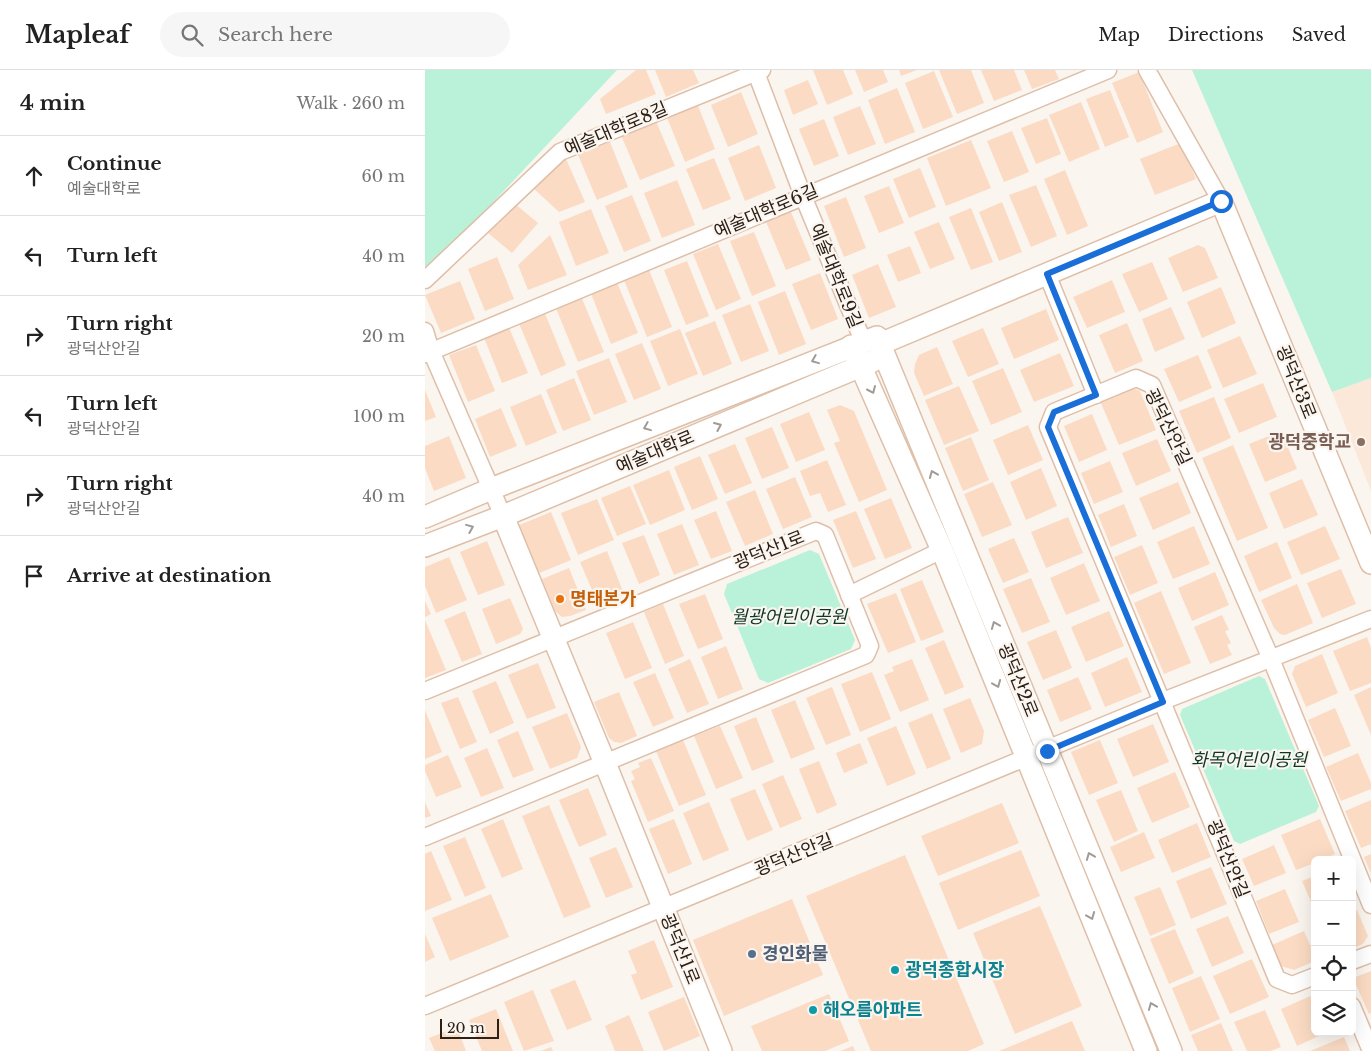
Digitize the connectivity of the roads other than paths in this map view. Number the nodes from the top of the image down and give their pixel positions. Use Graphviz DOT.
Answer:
graph roads {
  1 [pos="1108,70"];
  2 [pos="1147,70"];
  3 [pos="757,71"];
  4 [pos="803,196"];
  5 [pos="1221,201"];
  6 [pos="1047,274"];
  7 [pos="425,280"];
  8 [pos="425,331"];
  9 [pos="871,345"];
  10 [pos="428,352"];
  11 [pos="861,367"];
  12 [pos="1096,395"];
  13 [pos="491,489"];
  14 [pos="503,516"];
  15 [pos="425,517"];
  16 [pos="425,546"];
  17 [pos="942,550"];
  18 [pos="1371,564"];
  19 [pos="849,595"];
  20 [pos="1371,619"];
  21 [pos="554,638"];
  22 [pos="1271,659"];
  23 [pos="425,691"];
  24 [pos="1163,702"];
  25 [pos="1037,755"];
  26 [pos="605,763"];
  27 [pos="425,837"];
  28 [pos="1371,905"];
  29 [pos="663,909"];
  30 [pos="1371,954"];
  31 [pos="1356,960"];
  32 [pos="1311,978"];
  33 [pos="425,1006"];
  34 [pos="1356,1015"];
  35 [pos="720,1050"];
  36 [pos="1146,1051"];
  37 [pos="1171,1051"];
  38 [pos="1371,1051"];
  1 -- 4 [label="street, 예술대학로6길"];
  2 -- 5 [label="street"];
  3 -- 4 [label="street, 예술대학로9길"];
  3 -- 7 [label="street, 예술대학로8길"];
  4 -- 9 [label="street, 예술대학로9길"];
  4 -- 10 [label="street, 예술대학로6길"];
  5 -- 6 [label="street, 예술대학로"];
  5 -- 18 [label="street, 광덕산3로"];
  6 -- 9 [label="street, 예술대학로"];
  6 -- 12 [label="street"];
  8 -- 10 [label="street"];
  9 -- 11 [label="street, 광덕산2로"];
  9 -- 13 [label="street, 예술대학로, one-way"];
  25 -- 9 [label="street, 광덕산2로, one-way"];
  10 -- 13 [label="street"];
  14 -- 11 [label="street, 예술대학로, one-way"];
  11 -- 17 [label="street, 광덕산2로, one-way"];
  12 -- 22 [label="street, 광덕산안길"];
  12 -- 24 [label="street, 광덕산안길"];
  13 -- 14 [label="street"];
  13 -- 15 [label="street, 예술대학로"];
  16 -- 14 [label="street, 예술대학로, one-way"];
  14 -- 21 [label="street, 광덕산1로"];
  17 -- 19 [label="street"];
  17 -- 25 [label="street, 광덕산2로, one-way"];
  19 -- 21 [label="street, 광덕산1로"];
  19 -- 26 [label="street, 광덕산1로"];
  20 -- 22 [label="street, 광덕산안길"];
  21 -- 23 [label="street, 광덕산1로"];
  21 -- 26 [label="street, 광덕산1로"];
  22 -- 24 [label="street, 광덕산안길"];
  22 -- 28 [label="street, 광덕산안길"];
  24 -- 25 [label="street, 광덕산안길"];
  24 -- 32 [label="street, 광덕산안길"];
  25 -- 29 [label="street, 광덕산안길"];
  25 -- 36 [label="street, 광덕산2로, one-way"];
  37 -- 25 [label="street, 광덕산2로, one-way"];
  26 -- 27 [label="street, 광덕산1로"];
  26 -- 29 [label="street, 광덕산1로"];
  29 -- 33 [label="street, 광덕산안길"];
  29 -- 35 [label="street, 광덕산1로"];
  30 -- 31 [label="street"];
  34 -- 38 [label="street"];
}
